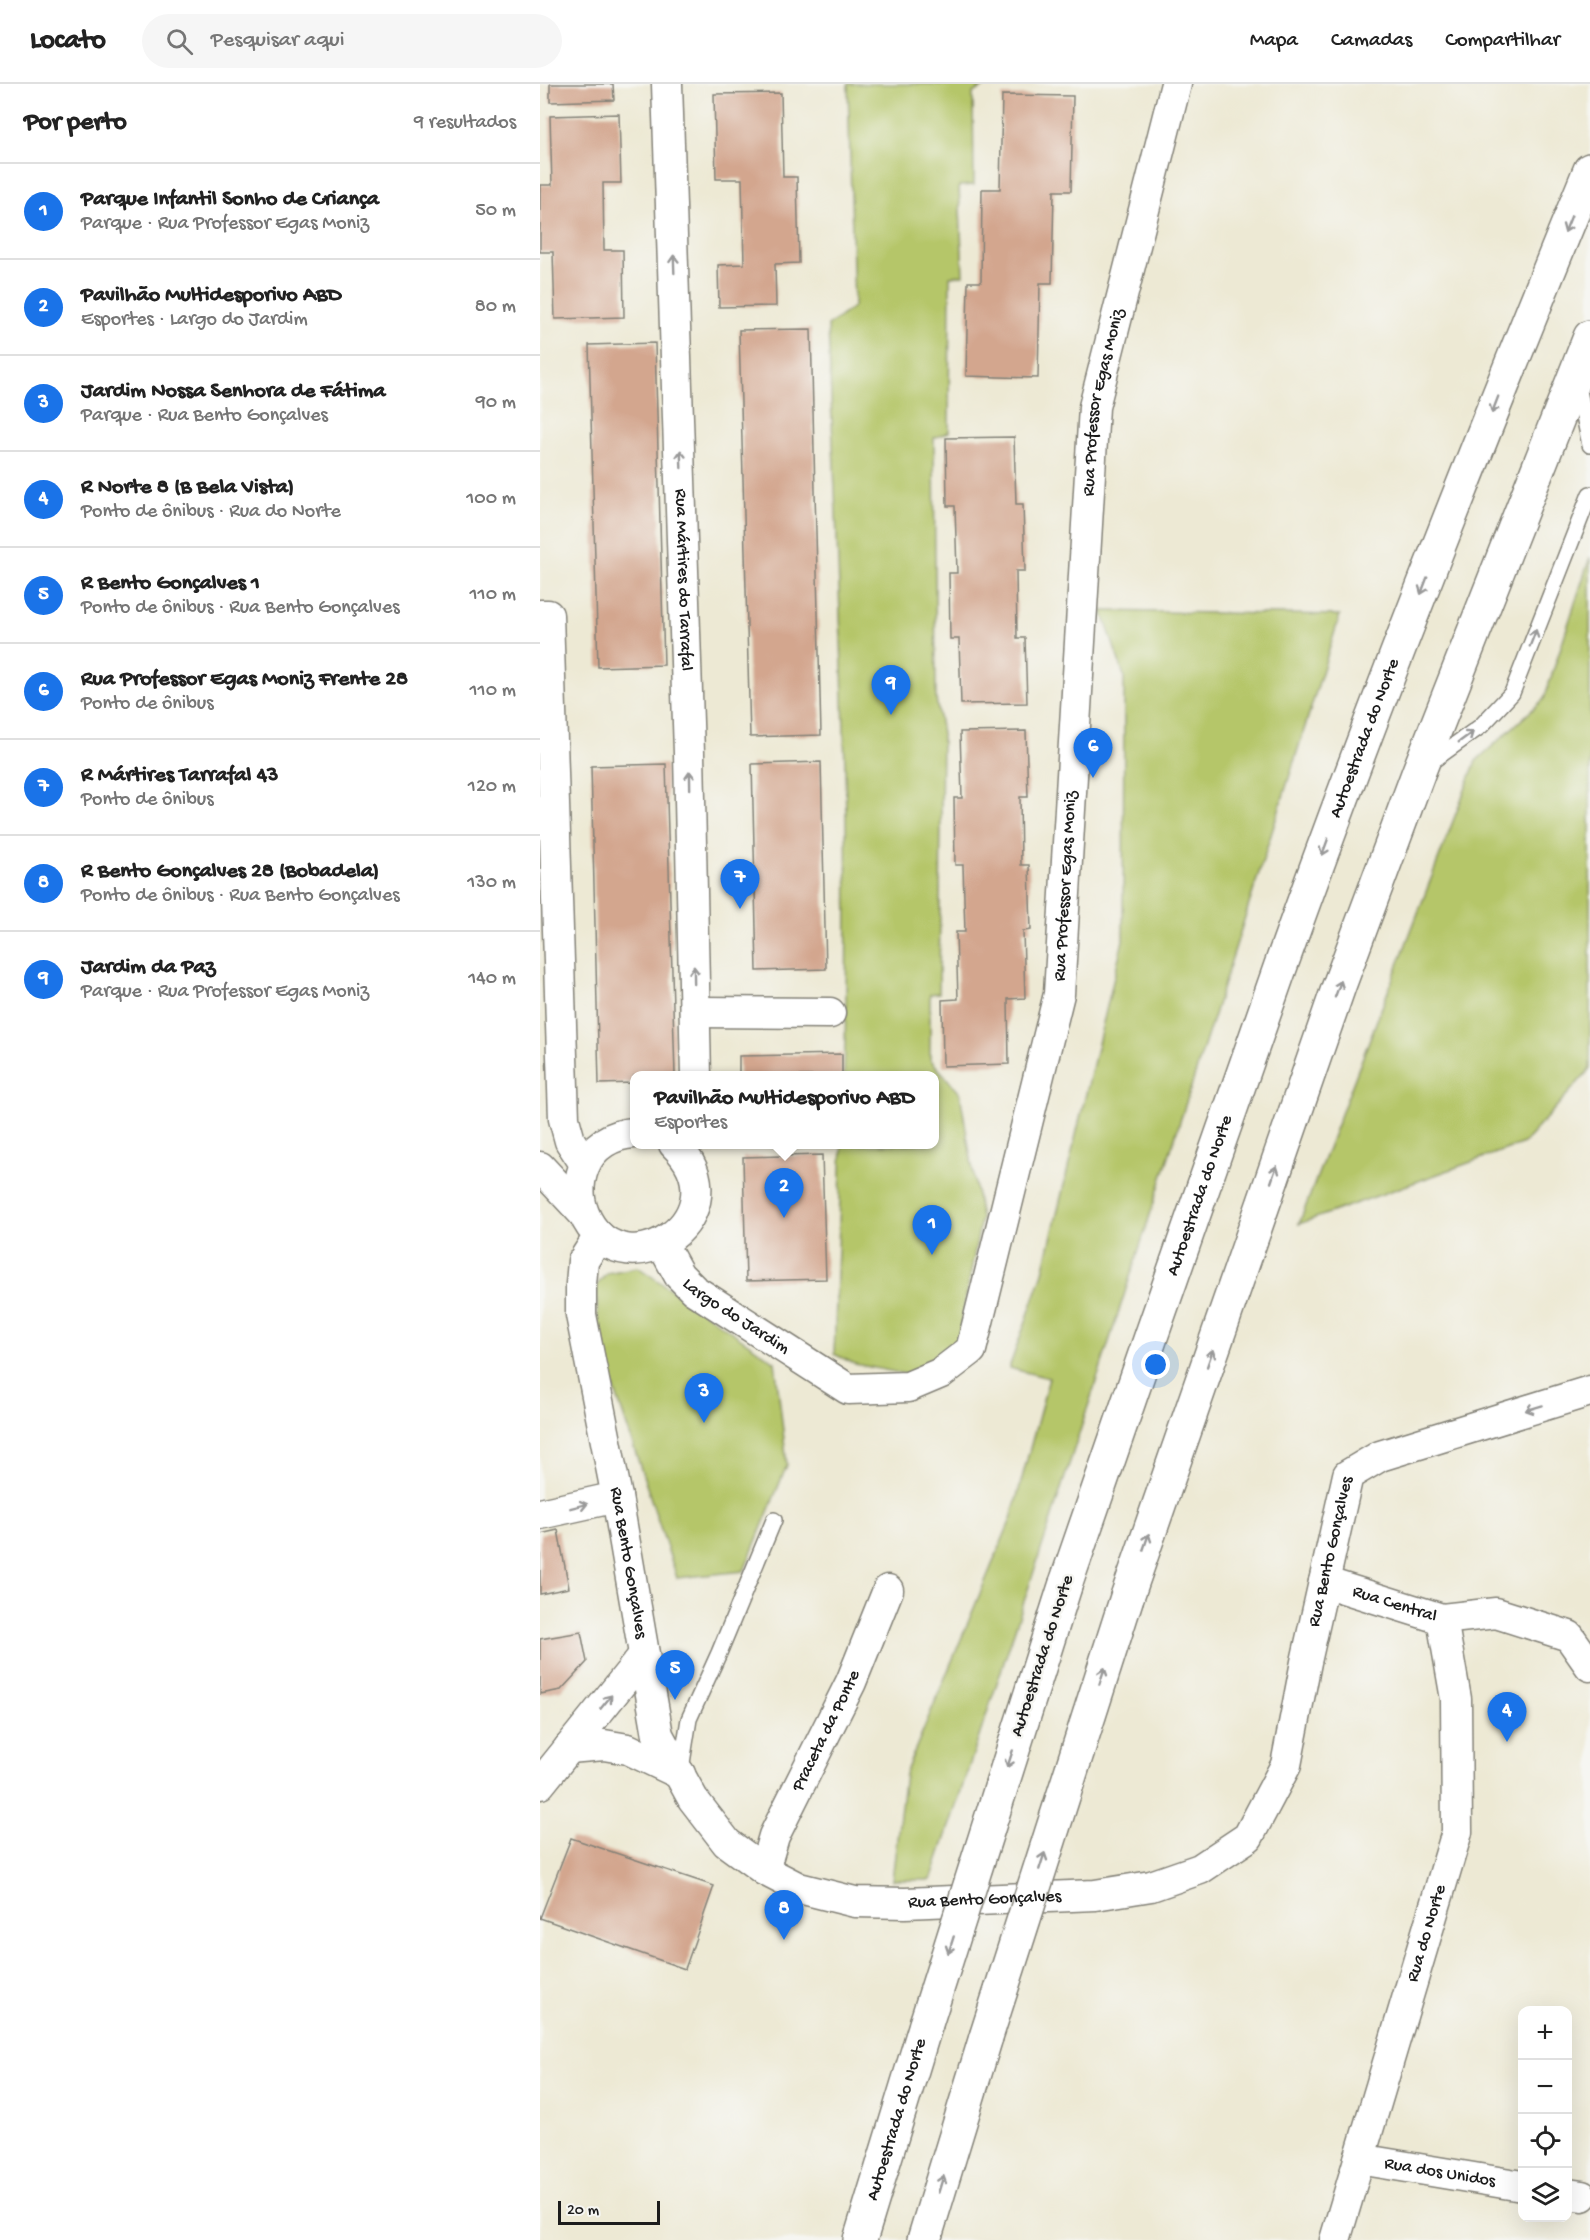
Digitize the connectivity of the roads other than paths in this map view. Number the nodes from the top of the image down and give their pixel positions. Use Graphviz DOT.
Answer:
graph roads {
  1 [pos="667,84"];
  2 [pos="1176,84"];
  3 [pos="1590,170"];
  4 [pos="1590,337"];
  5 [pos="1575,374"];
  6 [pos="1590,445"];
  7 [pos="1590,494"];
  8 [pos="540,615"];
  9 [pos="1419,771"];
  10 [pos="548,786"];
  11 [pos="695,1012"];
  12 [pos="830,1013"];
  13 [pos="696,1071"];
  14 [pos="630,1133"];
  15 [pos="679,1149"];
  16 [pos="697,1149"];
  17 [pos="585,1164"];
  18 [pos="540,1167"];
  19 [pos="697,1191"];
  20 [pos="582,1212"];
  21 [pos="599,1236"];
  22 [pos="662,1244"];
  23 [pos="826,1373"];
  24 [pos="1590,1391"];
  25 [pos="617,1497"];
  26 [pos="540,1514"];
  27 [pos="774,1520"];
  28 [pos="1324,1582"];
  29 [pos="888,1590"];
  30 [pos="1442,1619"];
  31 [pos="644,1656"];
  32 [pos="1590,1666"];
  33 [pos="569,1748"];
  34 [pos="680,1774"];
  35 [pos="540,1784"];
  36 [pos="764,1870"];
  37 [pos="1359,2159"];
  38 [pos="1518,2185"];
  39 [pos="860,2240"];
  40 [pos="924,2240"];
  41 [pos="1335,2240"];
  11 -- 1 [label="street, Rua Mártires do Tarrafal, one-way"];
  2 -- 23 [label="street, Rua Professor Egas Moniz"];
  3 -- 39 [label="highway, Autoestrada do Norte, one-way, bridge"];
  4 -- 5 [label="highway"];
  5 -- 6 [label="lane"];
  5 -- 9 [label="highway"];
  9 -- 7 [label="lane, one-way"];
  8 -- 10 [label="street"];
  40 -- 9 [label="highway, one-way, bridge"];
  10 -- 17 [label="street"];
  11 -- 12 [label="street"];
  11 -- 13 [label="street, Rua Mártires do Tarrafal"];
  14 -- 17 [label="street"];
  15 -- 19 [label="street"];
  16 -- 19 [label="street"];
  17 -- 20 [label="street"];
  18 -- 20 [label="street"];
  19 -- 22 [label="street"];
  20 -- 21 [label="street"];
  21 -- 22 [label="street"];
  21 -- 25 [label="street, Rua Bento Gonçalves"];
  22 -- 23 [label="street, Largo do Jardim"];
  24 -- 28 [label="street, Rua Bento Gonçalves, one-way"];
  26 -- 25 [label="street, one-way"];
  25 -- 31 [label="street, Rua Bento Gonçalves"];
  27 -- 34 [label="lane"];
  28 -- 30 [label="street, Rua Central"];
  28 -- 36 [label="street, Rua Bento Gonçalves"];
  29 -- 36 [label="street, Praceta da Ponte"];
  30 -- 32 [label="street, Rua Central"];
  30 -- 37 [label="street, Rua do Norte"];
  33 -- 31 [label="street, one-way"];
  31 -- 34 [label="street, Rua Bento Gonçalves"];
  33 -- 34 [label="street"];
  33 -- 35 [label="street"];
  34 -- 36 [label="street, Rua Bento Gonçalves"];
  37 -- 38 [label="street, Rua dos Unidos"];
  37 -- 41 [label="street, Rua do Norte"];
}
